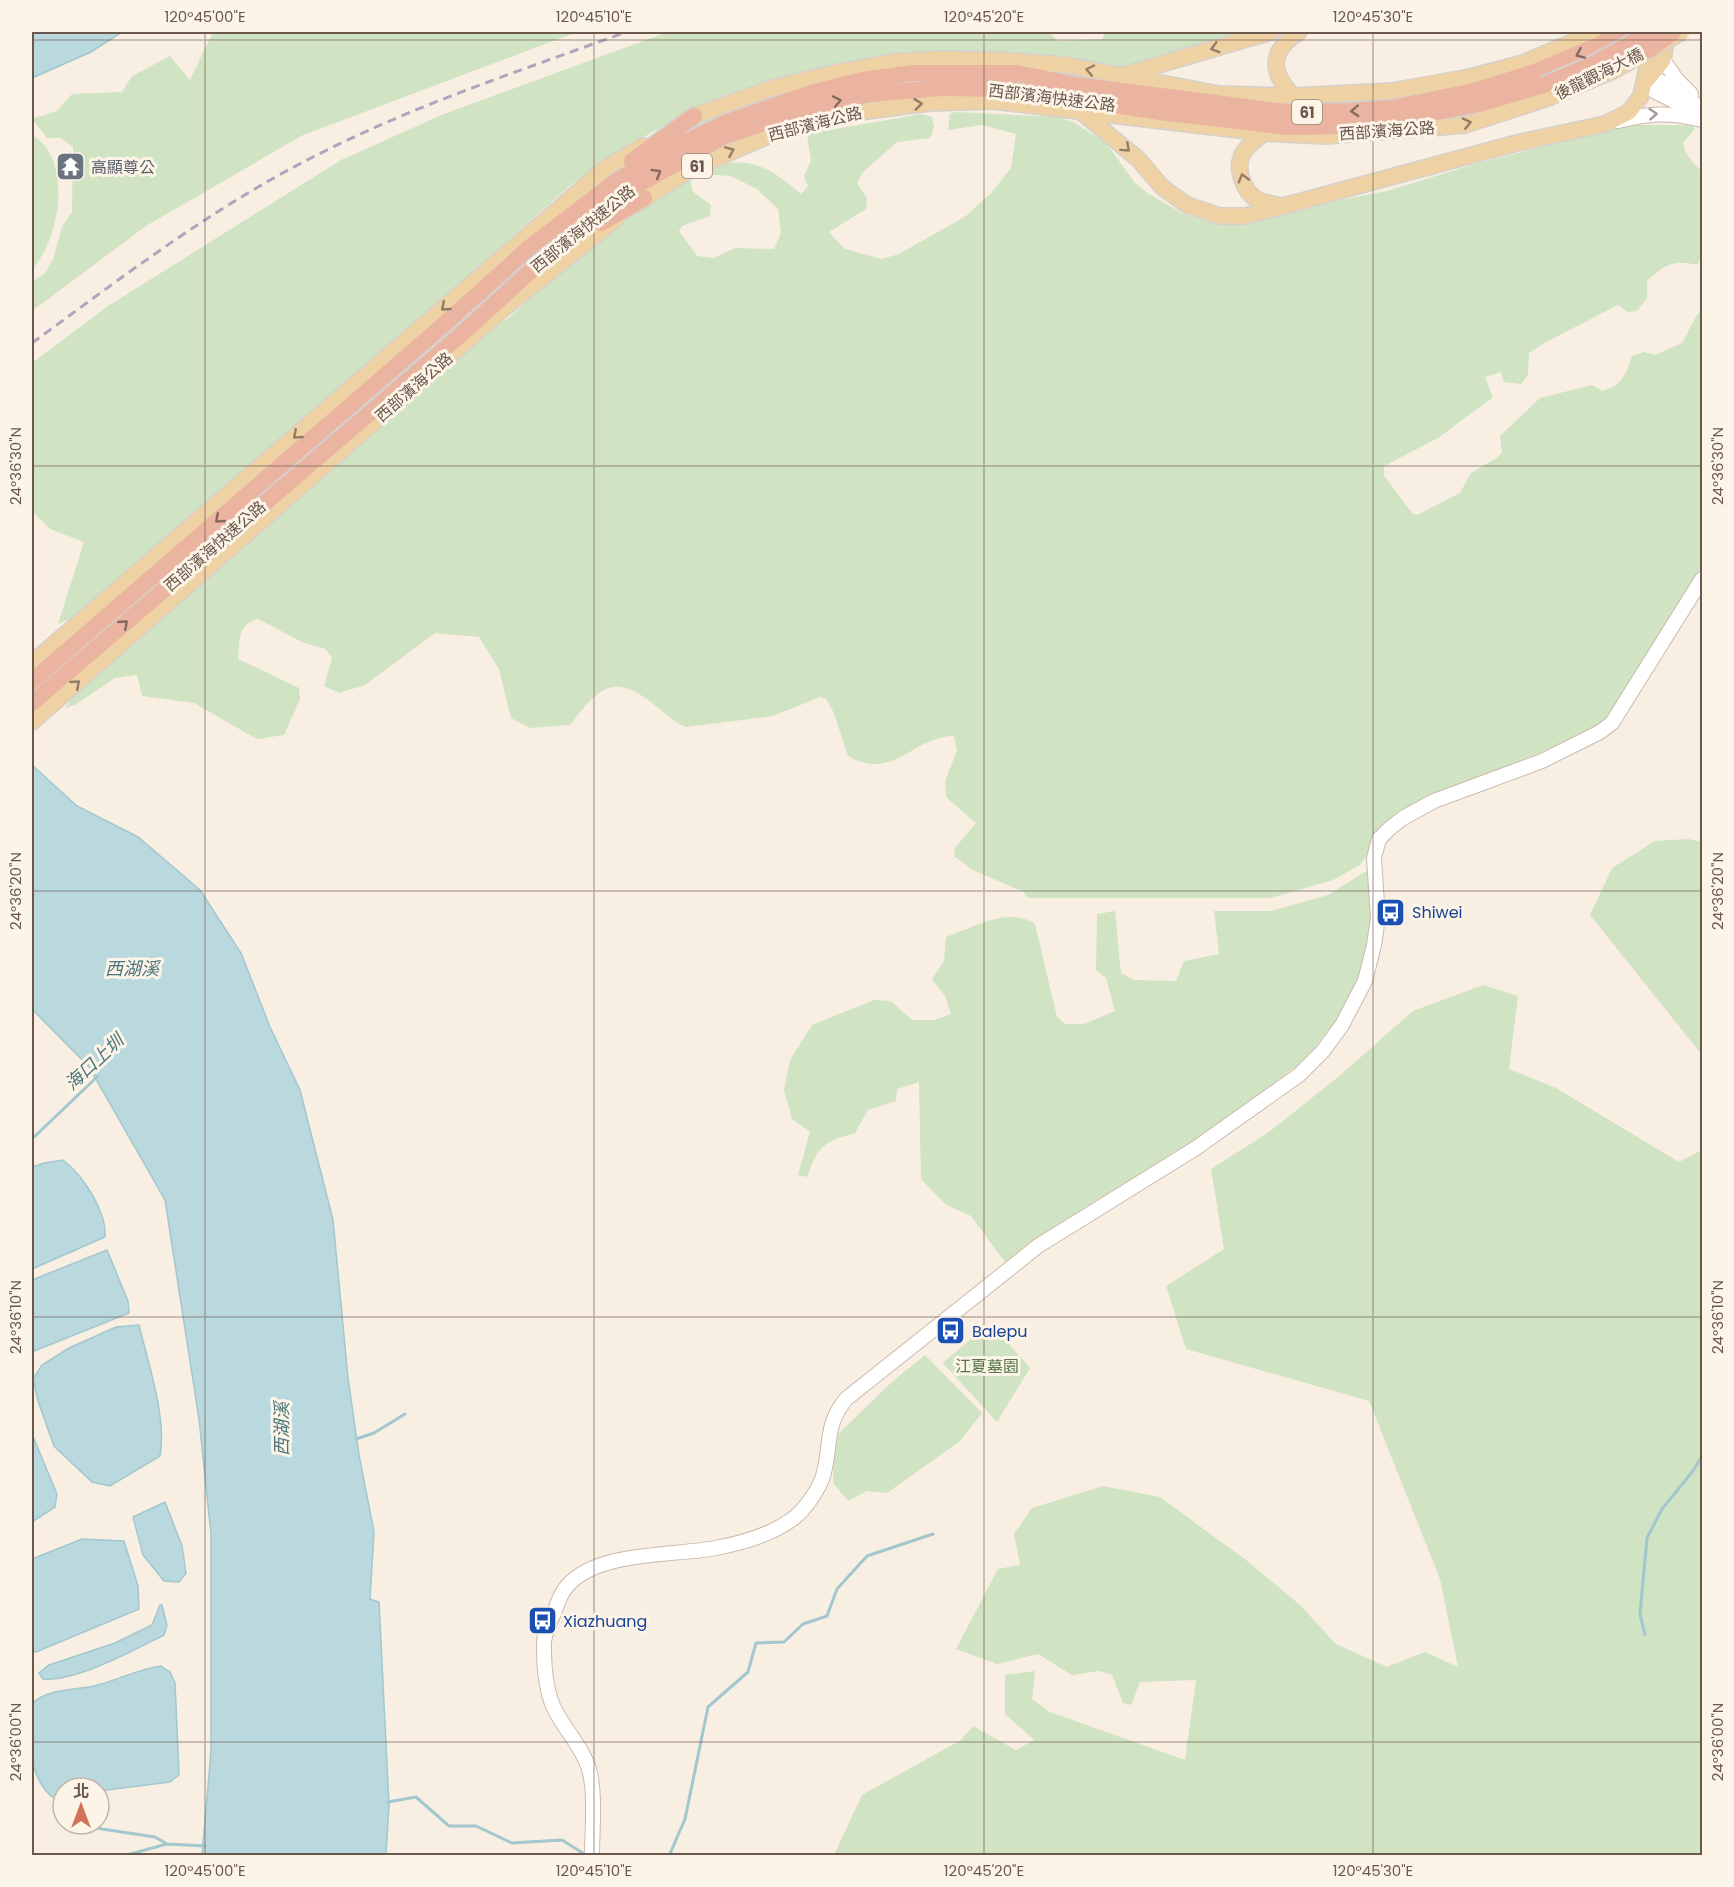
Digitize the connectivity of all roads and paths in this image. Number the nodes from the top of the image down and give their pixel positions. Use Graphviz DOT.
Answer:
graph roads {
  1 [pos="1271,32"];
  2 [pos="1299,32"];
  3 [pos="1596,32"];
  4 [pos="1623,32"];
  5 [pos="1673,32"];
  6 [pos="1682,32"];
  7 [pos="1657,35"];
  8 [pos="1663,60"];
  9 [pos="1119,76"];
  10 [pos="1538,80"];
  11 [pos="1646,81"];
  12 [pos="1293,96"];
  13 [pos="1702,106"];
  14 [pos="1702,110"];
  15 [pos="1080,111"];
  16 [pos="1702,115"];
  17 [pos="694,116"];
  18 [pos="1702,120"];
  19 [pos="1605,124"];
  20 [pos="1264,133"];
  21 [pos="644,198"];
  22 [pos="1284,207"];
  23 [pos="531,246"];
  24 [pos="492,305"];
  25 [pos="1702,579"];
  26 [pos="32,663"];
  27 [pos="32,681"];
  28 [pos="32,703"];
  29 [pos="32,722"];
  30 [pos="592,1856"];
  1 -- 9 [label="main road, one-way"];
  2 -- 12 [label="main road"];
  3 -- 10 [label="main road, 61"];
  4 -- 10 [label="highway, 西部濱海快速公路 / 61, one-way"];
  5 -- 7 [label="highway, 西部濱海快速公路, bridge"];
  6 -- 7 [label="main road, 後龍觀海大橋 / 61, bridge"];
  7 -- 8 [label="main road"];
  7 -- 10 [label="highway, 西部濱海快速公路 / 61, bridge"];
  7 -- 11 [label="main road"];
  8 -- 11 [label="main road"];
  8 -- 13 [label="main road"];
  9 -- 12 [label="main road, 61"];
  9 -- 17 [label="main road, 61, one-way"];
  10 -- 12 [label="main road, 61"];
  20 -- 10 [label="main road, 西部濱海公路 / 61, one-way"];
  10 -- 23 [label="highway, 西部濱海快速公路 / 61, one-way"];
  24 -- 10 [label="highway, 西部濱海快速公路 / 61, one-way"];
  11 -- 14 [label="main road"];
  11 -- 16 [label="main road"];
  11 -- 19 [label="main road"];
  15 -- 20 [label="main road, 西部濱海公路 / 61"];
  21 -- 15 [label="main road, 西部濱海公路 / 61, one-way"];
  15 -- 22 [label="main road, one-way"];
  17 -- 23 [label="highway"];
  17 -- 26 [label="main road, 61, one-way"];
  19 -- 18 [label="main road, one-way"];
  19 -- 22 [label="main road"];
  22 -- 20 [label="main road, one-way"];
  21 -- 24 [label="highway"];
  29 -- 21 [label="main road, 西部濱海公路 / 61, one-way"];
  23 -- 27 [label="highway, 西部濱海快速公路 / 61, one-way"];
  28 -- 24 [label="highway, 西部濱海快速公路 / 61, one-way"];
  25 -- 30 [label="main road"];
}
